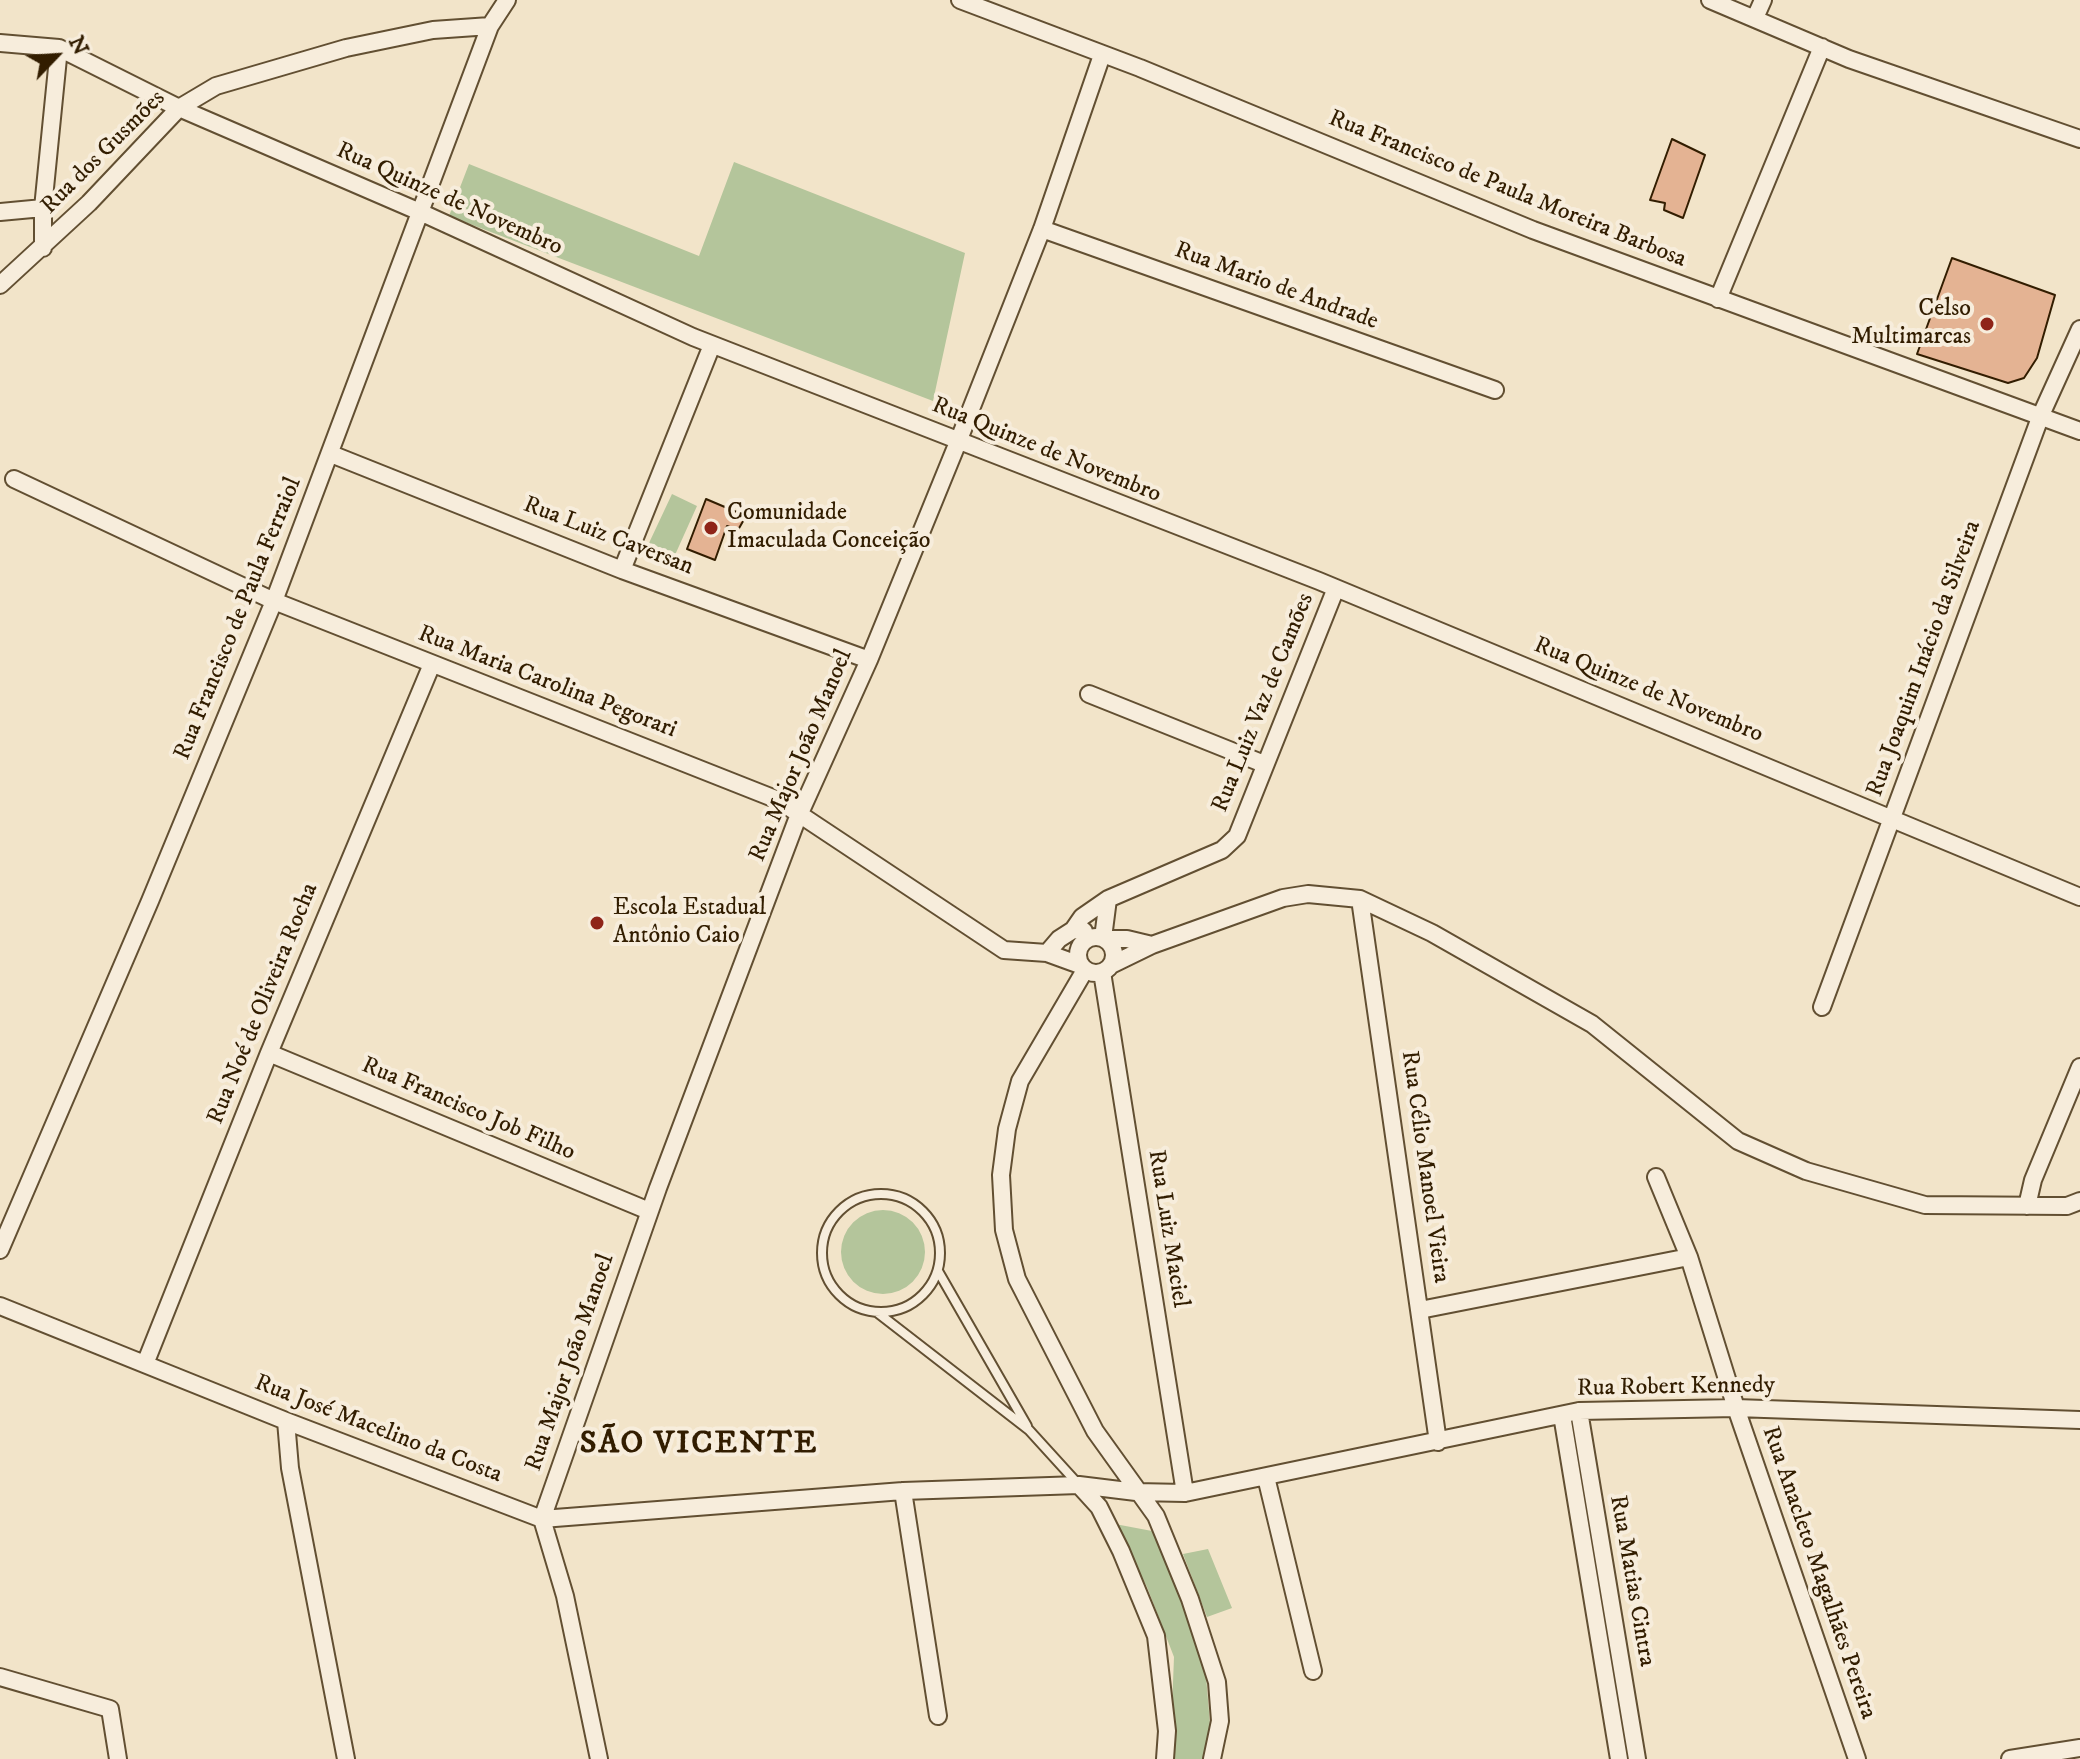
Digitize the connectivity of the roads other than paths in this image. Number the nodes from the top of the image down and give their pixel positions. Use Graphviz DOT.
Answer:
graph roads {
  1 [pos="507,0"];
  2 [pos="960,0"];
  3 [pos="1710,0"];
  4 [pos="1763,0"];
  5 [pos="1755,18"];
  6 [pos="490,26"];
  7 [pos="0,43"];
  8 [pos="1822,47"];
  9 [pos="59,48"];
  10 [pos="1102,55"];
  11 [pos="179,108"];
  12 [pos="2080,139"];
  13 [pos="43,208"];
  14 [pos="0,212"];
  15 [pos="420,212"];
  16 [pos="1042,229"];
  17 [pos="43,248"];
  18 [pos="0,285"];
  19 [pos="1718,299"];
  20 [pos="2080,329"];
  21 [pos="712,345"];
  22 [pos="1495,390"];
  23 [pos="2041,415"];
  24 [pos="2080,431"];
  25 [pos="958,442"];
  26 [pos="331,454"];
  27 [pos="14,479"];
  28 [pos="622,570"];
  29 [pos="1336,588"];
  30 [pos="274,601"];
  31 [pos="869,660"];
  32 [pos="432,664"];
  33 [pos="1089,694"];
  34 [pos="1264,764"];
  35 [pos="800,813"];
  36 [pos="1892,818"];
  37 [pos="2080,897"];
  38 [pos="1108,899"];
  39 [pos="1360,899"];
  40 [pos="1073,930"];
  41 [pos="1100,938"];
  42 [pos="1152,945"];
  43 [pos="1047,953"];
  44 [pos="1082,968"];
  45 [pos="1106,969"];
  46 [pos="1822,1007"];
  47 [pos="269,1053"];
  48 [pos="2080,1067"];
  49 [pos="1656,1177"];
  50 [pos="2080,1201"];
  51 [pos="2027,1206"];
  52 [pos="649,1211"];
  53 [pos="0,1250"];
  54 [pos="1689,1257"];
  55 [pos="938,1271"];
  56 [pos="0,1306"];
  57 [pos="1420,1310"];
  58 [pos="877,1312"];
  59 [pos="145,1364"];
  60 [pos="1736,1408"];
  61 [pos="1571,1413"];
  62 [pos="2080,1420"];
  63 [pos="286,1421"];
  64 [pos="1029,1430"];
  65 [pos="1438,1442"];
  66 [pos="1266,1477"];
  67 [pos="1079,1485"];
  68 [pos="903,1491"];
  69 [pos="1136,1492"];
  70 [pos="1185,1493"];
  71 [pos="542,1519"];
  72 [pos="1313,1671"];
  73 [pos="0,1677"];
  74 [pos="938,1716"];
  75 [pos="2080,1748"];
  76 [pos="118,1759"];
  77 [pos="346,1759"];
  78 [pos="599,1759"];
  79 [pos="1165,1759"];
  80 [pos="1212,1759"];
  81 [pos="1619,1759"];
  82 [pos="1637,1759"];
  83 [pos="1857,1759"];
  84 [pos="2010,1759"];
  1 -- 6 [label="street, Rua Francisco de Paula Ferraiol"];
  2 -- 10 [label="street, Rua Francisco de Paula Moreira Barbosa"];
  3 -- 5 [label="street"];
  4 -- 5 [label="street"];
  5 -- 8 [label="street"];
  6 -- 11 [label="street, Rua dos Gusmões"];
  6 -- 15 [label="street, Rua Francisco de Paula Ferraiol"];
  7 -- 9 [label="street, Rua Quinze de Novembro"];
  8 -- 12 [label="street"];
  8 -- 19 [label="street"];
  9 -- 11 [label="street, Rua Quinze de Novembro"];
  9 -- 13 [label="street"];
  10 -- 16 [label="street, Rua Major João Manoel"];
  10 -- 19 [label="street, Rua Francisco de Paula Moreira Barbosa"];
  11 -- 15 [label="street, Rua Quinze de Novembro"];
  11 -- 17 [label="street, Rua dos Gusmões"];
  13 -- 14 [label="street"];
  13 -- 17 [label="street"];
  15 -- 21 [label="street, Rua Quinze de Novembro"];
  15 -- 26 [label="street, Rua Francisco de Paula Ferraiol"];
  16 -- 22 [label="street, Rua Mario de Andrade"];
  16 -- 25 [label="street, Rua Major João Manoel"];
  17 -- 18 [label="street, Rua dos Gusmões"];
  19 -- 23 [label="street, Rua Francisco de Paula Moreira Barbosa"];
  20 -- 23 [label="street, Rua Joaquim Inácio da Silveira"];
  21 -- 25 [label="street, Rua Quinze de Novembro"];
  21 -- 28 [label="street"];
  23 -- 24 [label="street, Rua Francisco de Paula Moreira Barbosa"];
  23 -- 36 [label="street, Rua Joaquim Inácio da Silveira"];
  25 -- 29 [label="street, Rua Quinze de Novembro"];
  25 -- 31 [label="street, Rua Major João Manoel"];
  26 -- 28 [label="street, Rua Luiz Caversan"];
  26 -- 30 [label="street, Rua Francisco de Paula Ferraiol"];
  27 -- 30 [label="street, Rua Maria Carolina Pegorari"];
  28 -- 31 [label="street, Rua Luiz Caversan"];
  29 -- 34 [label="street, Rua Luiz Vaz de Camões"];
  29 -- 36 [label="street, Rua Quinze de Novembro"];
  30 -- 32 [label="street, Rua Maria Carolina Pegorari"];
  30 -- 53 [label="street, Rua Francisco de Paula Ferraiol"];
  31 -- 35 [label="street, Rua Major João Manoel"];
  32 -- 35 [label="street, Rua Maria Carolina Pegorari"];
  32 -- 47 [label="street, Rua Noé de Oliveira Rocha"];
  33 -- 34 [label="street"];
  34 -- 38 [label="street, Rua Luiz Vaz de Camões"];
  35 -- 43 [label="street, Rua Maria Carolina Pegorari"];
  35 -- 52 [label="street, Rua Major João Manoel"];
  36 -- 37 [label="street, Rua Quinze de Novembro"];
  36 -- 46 [label="street, Rua Joaquim Inácio da Silveira"];
  38 -- 40 [label="street, Rua Luiz Vaz de Camões"];
  38 -- 41 [label="street"];
  39 -- 42 [label="street"];
  39 -- 51 [label="street"];
  39 -- 57 [label="street, Rua Célio Manoel Vieira"];
  40 -- 41 [label="street"];
  40 -- 43 [label="street, Rua Luiz Vaz de Camões"];
  41 -- 42 [label="street"];
  41 -- 44 [label="street"];
  41 -- 45 [label="street, Rua Luiz Maciel"];
  42 -- 45 [label="street"];
  43 -- 44 [label="street, Rua Maria Carolina Pegorari"];
  44 -- 45 [label="street, Rua Maria Carolina Pegorari"];
  44 -- 69 [label="street"];
  45 -- 70 [label="street, Rua Luiz Maciel"];
  47 -- 52 [label="street, Rua Francisco Job Filho"];
  47 -- 59 [label="street, Rua Noé de Oliveira Rocha"];
  48 -- 51 [label="street"];
  49 -- 54 [label="street, Rua Anacleto Magalhães Pereira"];
  50 -- 51 [label="street"];
  52 -- 71 [label="street, Rua Major João Manoel"];
  54 -- 57 [label="street"];
  54 -- 60 [label="street, Rua Anacleto Magalhães Pereira"];
  55 -- 58 [label="lane"];
  55 -- 58 [label="lane"];
  55 -- 64 [label="lane"];
  56 -- 59 [label="street, Rua José Macelino da Costa"];
  57 -- 65 [label="street, Rua Célio Manoel Vieira"];
  58 -- 64 [label="lane"];
  59 -- 63 [label="street, Rua José Macelino da Costa"];
  60 -- 61 [label="street, Rua Robert Kennedy"];
  60 -- 62 [label="street, Rua Robert Kennedy"];
  60 -- 83 [label="street, Rua Anacleto Magalhães Pereira"];
  61 -- 65 [label="street, Rua Robert Kennedy"];
  61 -- 81 [label="street, Rua Matias Cintra"];
  61 -- 82 [label="street, Rua Matias Cintra"];
  63 -- 71 [label="street, Rua José Macelino da Costa"];
  63 -- 77 [label="street"];
  64 -- 67 [label="lane"];
  65 -- 66 [label="street, Rua Robert Kennedy"];
  66 -- 70 [label="street, Rua Robert Kennedy"];
  66 -- 72 [label="street"];
  67 -- 68 [label="street, Rua José Macelino da Costa"];
  67 -- 69 [label="street, Rua José Macelino da Costa"];
  67 -- 79 [label="street"];
  68 -- 71 [label="street, Rua José Macelino da Costa"];
  68 -- 74 [label="street"];
  69 -- 70 [label="street, Rua Robert Kennedy"];
  69 -- 80 [label="street"];
  71 -- 78 [label="street"];
  73 -- 76 [label="street"];
  75 -- 84 [label="street"];
}
